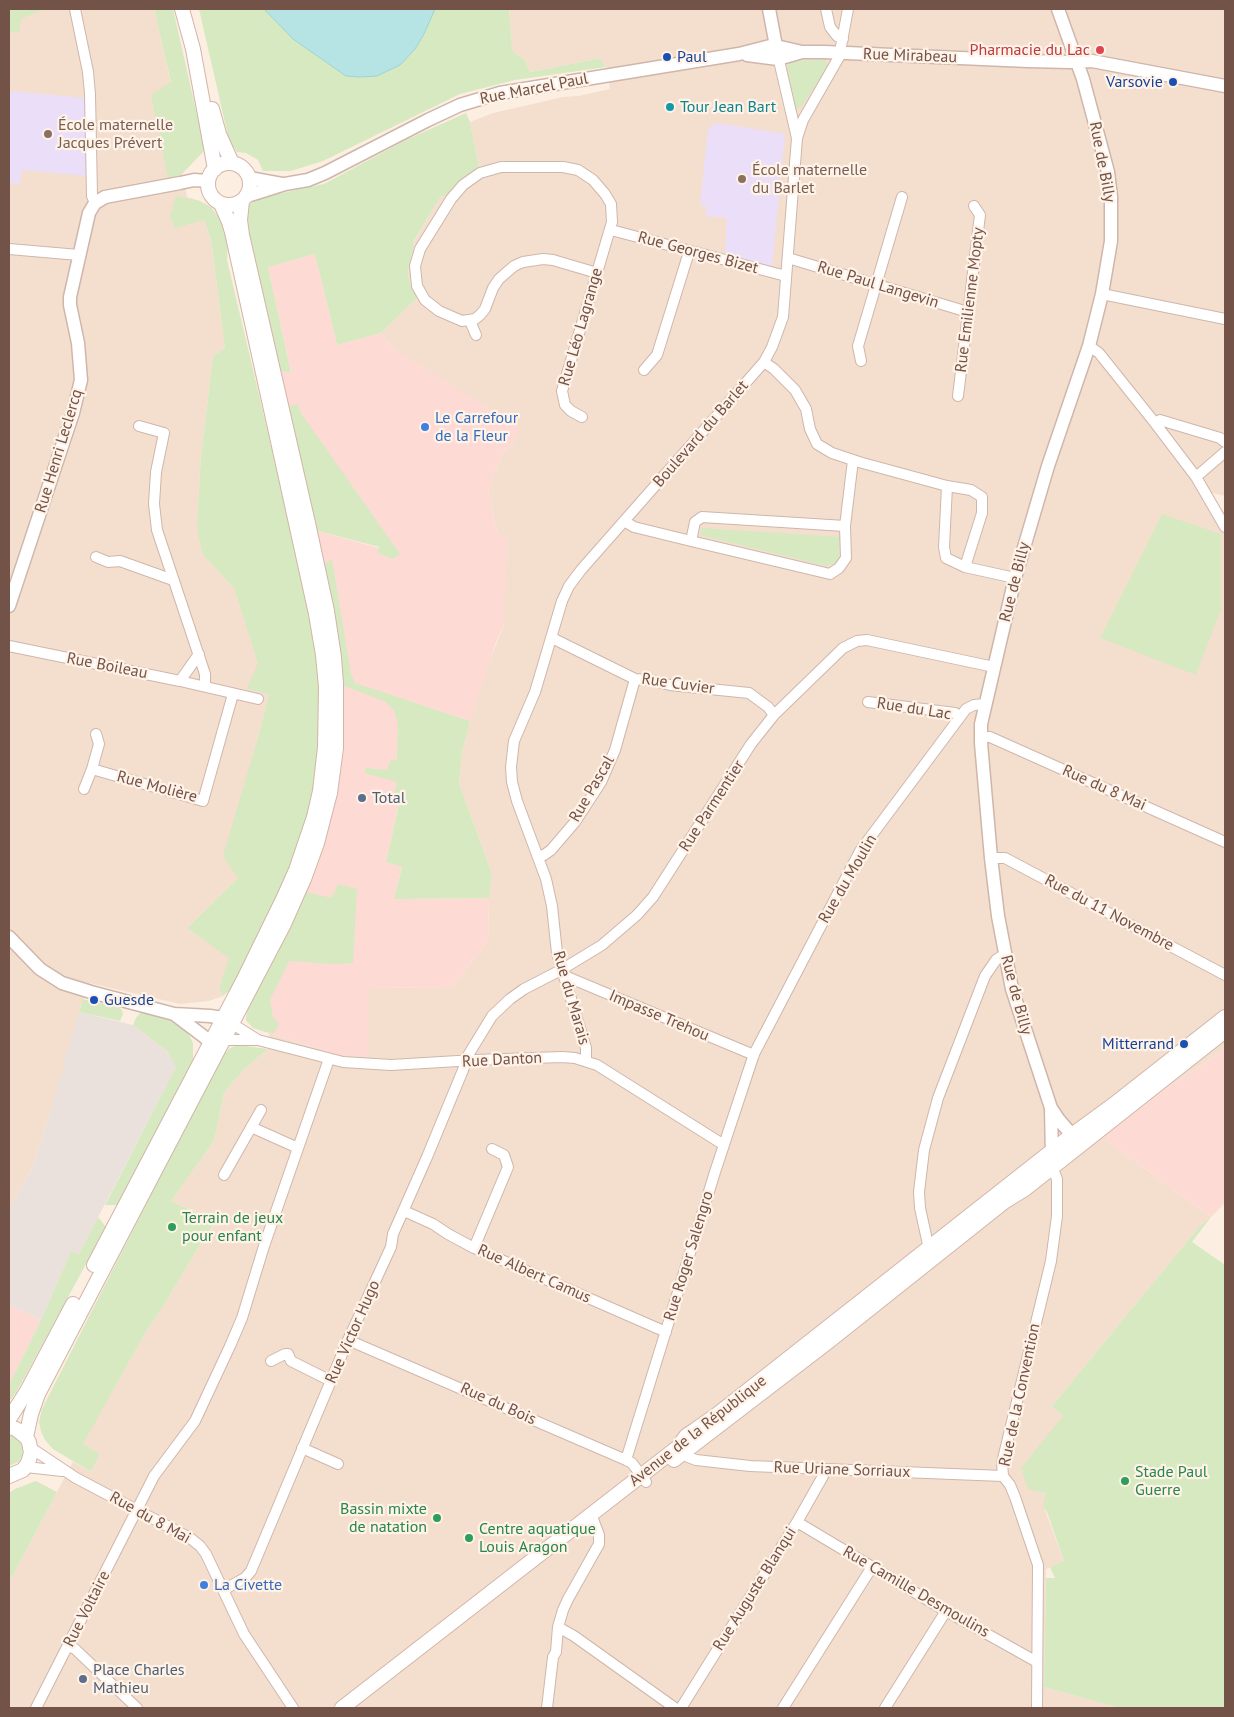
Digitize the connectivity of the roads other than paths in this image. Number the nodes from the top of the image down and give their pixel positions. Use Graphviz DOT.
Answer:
graph roads {
  1 [pos="75,9"];
  2 [pos="182,9"];
  3 [pos="769,9"];
  4 [pos="826,9"];
  5 [pos="848,9"];
  6 [pos="1058,9"];
  7 [pos="843,38"];
  8 [pos="192,50"];
  9 [pos="777,52"];
  10 [pos="841,52"];
  11 [pos="1078,62"];
  12 [pos="1225,86"];
  13 [pos="798,120"];
  14 [pos="232,163"];
  15 [pos="211,175"];
  16 [pos="250,178"];
  17 [pos="285,184"];
  18 [pos="902,197"];
  19 [pos="244,198"];
  20 [pos="95,203"];
  21 [pos="221,204"];
  22 [pos="974,206"];
  23 [pos="611,230"];
  24 [pos="9,249"];
  25 [pos="689,252"];
  26 [pos="80,254"];
  27 [pos="788,258"];
  28 [pos="597,273"];
  29 [pos="786,276"];
  30 [pos="876,284"];
  31 [pos="1102,294"];
  32 [pos="968,312"];
  33 [pos="1225,319"];
  34 [pos="470,321"];
  35 [pos="476,335"];
  36 [pos="1089,346"];
  37 [pos="764,362"];
  38 [pos="861,362"];
  39 [pos="644,370"];
  40 [pos="958,396"];
  41 [pos="582,417"];
  42 [pos="1155,423"];
  43 [pos="140,426"];
  44 [pos="1225,442"];
  45 [pos="1225,452"];
  46 [pos="853,460"];
  47 [pos="1196,477"];
  48 [pos="947,486"];
  49 [pos="624,522"];
  50 [pos="845,526"];
  51 [pos="1225,527"];
  52 [pos="691,541"];
  53 [pos="96,557"];
  54 [pos="965,567"];
  55 [pos="1015,578"];
  56 [pos="173,580"];
  57 [pos="9,606"];
  58 [pos="552,638"];
  59 [pos="9,646"];
  60 [pos="199,654"];
  61 [pos="994,667"];
  62 [pos="636,679"];
  63 [pos="180,681"];
  64 [pos="205,686"];
  65 [pos="233,694"];
  66 [pos="258,699"];
  67 [pos="868,702"];
  68 [pos="985,704"];
  69 [pos="774,715"];
  70 [pos="960,716"];
  71 [pos="96,734"];
  72 [pos="981,737"];
  73 [pos="92,769"];
  74 [pos="84,789"];
  75 [pos="1225,842"];
  76 [pos="538,856"];
  77 [pos="990,858"];
  78 [pos="10,940"];
  79 [pos="1005,954"];
  80 [pos="563,973"];
  81 [pos="1225,975"];
  82 [pos="174,1014"];
  83 [pos="1225,1017"];
  84 [pos="227,1021"];
  85 [pos="1225,1031"];
  86 [pos="258,1040"];
  87 [pos="217,1041"];
  88 [pos="754,1054"];
  89 [pos="328,1059"];
  90 [pos="466,1061"];
  91 [pos="586,1061"];
  92 [pos="1051,1108"];
  93 [pos="261,1110"];
  94 [pos="251,1127"];
  95 [pos="1072,1135"];
  96 [pos="724,1145"];
  97 [pos="298,1148"];
  98 [pos="492,1149"];
  99 [pos="1052,1152"];
  100 [pos="1066,1156"];
  101 [pos="1052,1167"];
  102 [pos="224,1175"];
  103 [pos="404,1211"];
  104 [pos="474,1248"];
  105 [pos="929,1249"];
  106 [pos="666,1332"];
  107 [pos="348,1340"];
  108 [pos="271,1361"];
  109 [pos="331,1381"];
  110 [pos="9,1419"];
  111 [pos="9,1427"];
  112 [pos="29,1442"];
  113 [pos="302,1448"];
  114 [pos="681,1450"];
  115 [pos="626,1460"];
  116 [pos="338,1464"];
  117 [pos="26,1467"];
  118 [pos="825,1469"];
  119 [pos="66,1472"];
  120 [pos="1003,1476"];
  121 [pos="9,1477"];
  122 [pos="644,1478"];
  123 [pos="138,1510"];
  124 [pos="593,1518"];
  125 [pos="797,1522"];
  126 [pos="872,1567"];
  127 [pos="223,1590"];
  128 [pos="946,1611"];
  129 [pos="558,1627"];
  130 [pos="69,1646"];
  131 [pos="1037,1662"];
  132 [pos="36,1708"];
  133 [pos="136,1708"];
  134 [pos="293,1708"];
  135 [pos="342,1708"];
  136 [pos="358,1708"];
  137 [pos="547,1708"];
  138 [pos="675,1708"];
  139 [pos="681,1708"];
  140 [pos="783,1708"];
  141 [pos="885,1708"];
  142 [pos="1038,1708"];
  1 -- 20 [label="street"];
  2 -- 8 [label="main road"];
  3 -- 9 [label="street"];
  4 -- 7 [label="street"];
  5 -- 7 [label="street"];
  6 -- 11 [label="street"];
  7 -- 10 [label="street"];
  8 -- 14 [label="main road"];
  8 -- 15 [label="main road"];
  9 -- 10 [label="street, Rue Mirabeau"];
  9 -- 13 [label="street, Boulevard du Barlet"];
  9 -- 17 [label="street, Rue Marcel Paul"];
  10 -- 11 [label="street, Rue Mirabeau"];
  10 -- 13 [label="street"];
  11 -- 12 [label="street, Rue Mirabeau"];
  11 -- 31 [label="street, Rue de Billy"];
  13 -- 27 [label="street, Boulevard du Barlet"];
  14 -- 15 [label="main road"];
  14 -- 16 [label="main road"];
  15 -- 20 [label="street"];
  15 -- 21 [label="main road"];
  16 -- 17 [label="street, Rue Marcel Paul"];
  16 -- 19 [label="main road"];
  17 -- 19 [label="street, Rue Marcel Paul"];
  18 -- 30 [label="street"];
  19 -- 21 [label="main road"];
  19 -- 84 [label="main road"];
  20 -- 26 [label="street, Rue Henri Leclercq"];
  21 -- 84 [label="main road"];
  22 -- 32 [label="street, Rue Emilienne Mopty"];
  23 -- 25 [label="street, Rue Georges Bizet"];
  23 -- 28 [label="street, Rue Léo Lagrange"];
  23 -- 34 [label="street, Rue Léo Lagrange"];
  24 -- 26 [label="street"];
  25 -- 29 [label="street, Rue Georges Bizet"];
  25 -- 39 [label="street"];
  26 -- 57 [label="street, Rue Henri Leclercq"];
  27 -- 29 [label="street, Boulevard du Barlet"];
  27 -- 30 [label="street, Rue Paul Langevin"];
  28 -- 34 [label="street"];
  28 -- 41 [label="street, Rue Léo Lagrange"];
  29 -- 37 [label="street, Boulevard du Barlet"];
  30 -- 32 [label="street, Rue Paul Langevin"];
  30 -- 38 [label="street"];
  31 -- 33 [label="street"];
  31 -- 36 [label="street, Rue de Billy"];
  32 -- 40 [label="street, Rue Emilienne Mopty"];
  34 -- 35 [label="street"];
  36 -- 42 [label="street"];
  36 -- 55 [label="street, Rue de Billy"];
  37 -- 46 [label="street"];
  37 -- 49 [label="street, Boulevard du Barlet"];
  42 -- 44 [label="street"];
  42 -- 47 [label="street"];
  43 -- 56 [label="street"];
  45 -- 47 [label="street"];
  46 -- 48 [label="street"];
  46 -- 50 [label="street"];
  47 -- 51 [label="street"];
  48 -- 54 [label="street"];
  48 -- 54 [label="street"];
  49 -- 52 [label="street"];
  49 -- 58 [label="street, Boulevard du Barlet"];
  50 -- 52 [label="street"];
  50 -- 52 [label="street"];
  53 -- 56 [label="street"];
  54 -- 55 [label="street"];
  55 -- 61 [label="street, Rue de Billy"];
  56 -- 60 [label="street"];
  58 -- 62 [label="street, Rue Cuvier"];
  58 -- 76 [label="street, Boulevard du Barlet"];
  59 -- 63 [label="street, Rue Boileau"];
  60 -- 63 [label="street"];
  60 -- 64 [label="street"];
  61 -- 68 [label="street, Rue de Billy"];
  61 -- 69 [label="street, Rue Parmentier"];
  62 -- 69 [label="street, Rue Cuvier"];
  62 -- 76 [label="street, Rue Pascal"];
  63 -- 64 [label="street, Rue Boileau"];
  64 -- 65 [label="street"];
  65 -- 66 [label="street"];
  65 -- 73 [label="street, Rue Molière"];
  67 -- 70 [label="street, Rue du Lac"];
  68 -- 70 [label="street, Rue du Moulin"];
  68 -- 72 [label="street, Rue de Billy"];
  69 -- 80 [label="street, Rue Parmentier"];
  70 -- 88 [label="street, Rue du Moulin"];
  71 -- 73 [label="street"];
  72 -- 75 [label="street, Rue du 8 Mai"];
  72 -- 77 [label="street, Rue de Billy"];
  73 -- 74 [label="street"];
  76 -- 80 [label="street, Rue du Marais"];
  77 -- 79 [label="street, Rue de Billy"];
  77 -- 81 [label="street, Rue du 11 Novembre"];
  78 -- 82 [label="street"];
  79 -- 92 [label="street, Rue de Billy"];
  79 -- 105 [label="street"];
  80 -- 88 [label="street, Impasse Trehou"];
  80 -- 90 [label="street, Rue Parmentier"];
  80 -- 91 [label="street, Rue du Marais"];
  82 -- 84 [label="street"];
  82 -- 87 [label="street"];
  83 -- 95 [label="main road, Avenue de la République"];
  84 -- 86 [label="street, Rue Danton"];
  84 -- 87 [label="main road"];
  85 -- 100 [label="main road, Avenue de la République"];
  86 -- 87 [label="street, Rue Danton"];
  86 -- 89 [label="street, Rue Danton"];
  87 -- 110 [label="main road"];
  87 -- 112 [label="main road"];
  88 -- 96 [label="street, Rue Roger Salengro"];
  89 -- 90 [label="street, Rue Danton"];
  89 -- 97 [label="street, Rue Voltaire"];
  90 -- 91 [label="street, Rue Danton"];
  90 -- 103 [label="street, Rue Victor Hugo"];
  91 -- 96 [label="street, Rue Danton"];
  92 -- 95 [label="street, Rue de Billy"];
  92 -- 99 [label="street, Rue de Billy"];
  93 -- 94 [label="street"];
  94 -- 97 [label="street"];
  94 -- 102 [label="street"];
  95 -- 99 [label="main road, Avenue de la République"];
  95 -- 100 [label="street"];
  96 -- 106 [label="street, Rue Roger Salengro"];
  97 -- 123 [label="street, Rue Voltaire"];
  98 -- 104 [label="street"];
  99 -- 101 [label="street, Rue de Billy"];
  99 -- 105 [label="main road, Avenue de la République"];
  100 -- 101 [label="main road, Avenue de la République"];
  101 -- 114 [label="main road, Avenue de la République"];
  101 -- 120 [label="street, Rue de la Convention"];
  103 -- 104 [label="street, Rue Albert Camus"];
  103 -- 107 [label="street, Rue Victor Hugo"];
  104 -- 106 [label="street, Rue Albert Camus"];
  105 -- 114 [label="main road, Avenue de la République"];
  106 -- 115 [label="street, Rue Roger Salengro"];
  107 -- 109 [label="street, Rue Victor Hugo"];
  107 -- 115 [label="street, Rue du Bois"];
  108 -- 109 [label="street"];
  109 -- 113 [label="street, Rue Victor Hugo"];
  111 -- 112 [label="main road"];
  112 -- 117 [label="main road"];
  112 -- 119 [label="street, Rue du 8 Mai"];
  113 -- 116 [label="street"];
  113 -- 127 [label="street, Rue Victor Hugo"];
  114 -- 118 [label="street, Rue Uriane Sorriaux"];
  114 -- 122 [label="main road, Avenue de la République"];
  115 -- 122 [label="street, Rue du Bois"];
  117 -- 119 [label="street, Rue du 8 Mai"];
  117 -- 121 [label="main road"];
  118 -- 120 [label="street, Rue Uriane Sorriaux"];
  118 -- 125 [label="street, Rue Auguste Blanqui"];
  119 -- 123 [label="street, Rue du 8 Mai"];
  120 -- 131 [label="street, Rue de la Convention"];
  122 -- 124 [label="main road, Avenue de la République"];
  123 -- 127 [label="street, Rue du 8 Mai"];
  123 -- 130 [label="street, Rue Voltaire"];
  124 -- 129 [label="street"];
  124 -- 135 [label="main road, Avenue de la République"];
  124 -- 136 [label="main road, Avenue de la République"];
  125 -- 126 [label="street, Rue Camille Desmoulins"];
  125 -- 139 [label="street, Rue Auguste Blanqui"];
  126 -- 128 [label="street, Rue Camille Desmoulins"];
  126 -- 140 [label="street"];
  127 -- 134 [label="street, Rue du 8 Mai"];
  128 -- 131 [label="street, Rue Camille Desmoulins"];
  128 -- 141 [label="street"];
  129 -- 137 [label="street"];
  129 -- 138 [label="street"];
  130 -- 132 [label="street, Rue Voltaire"];
  130 -- 133 [label="street"];
  131 -- 142 [label="street, Rue de la Convention"];
}
